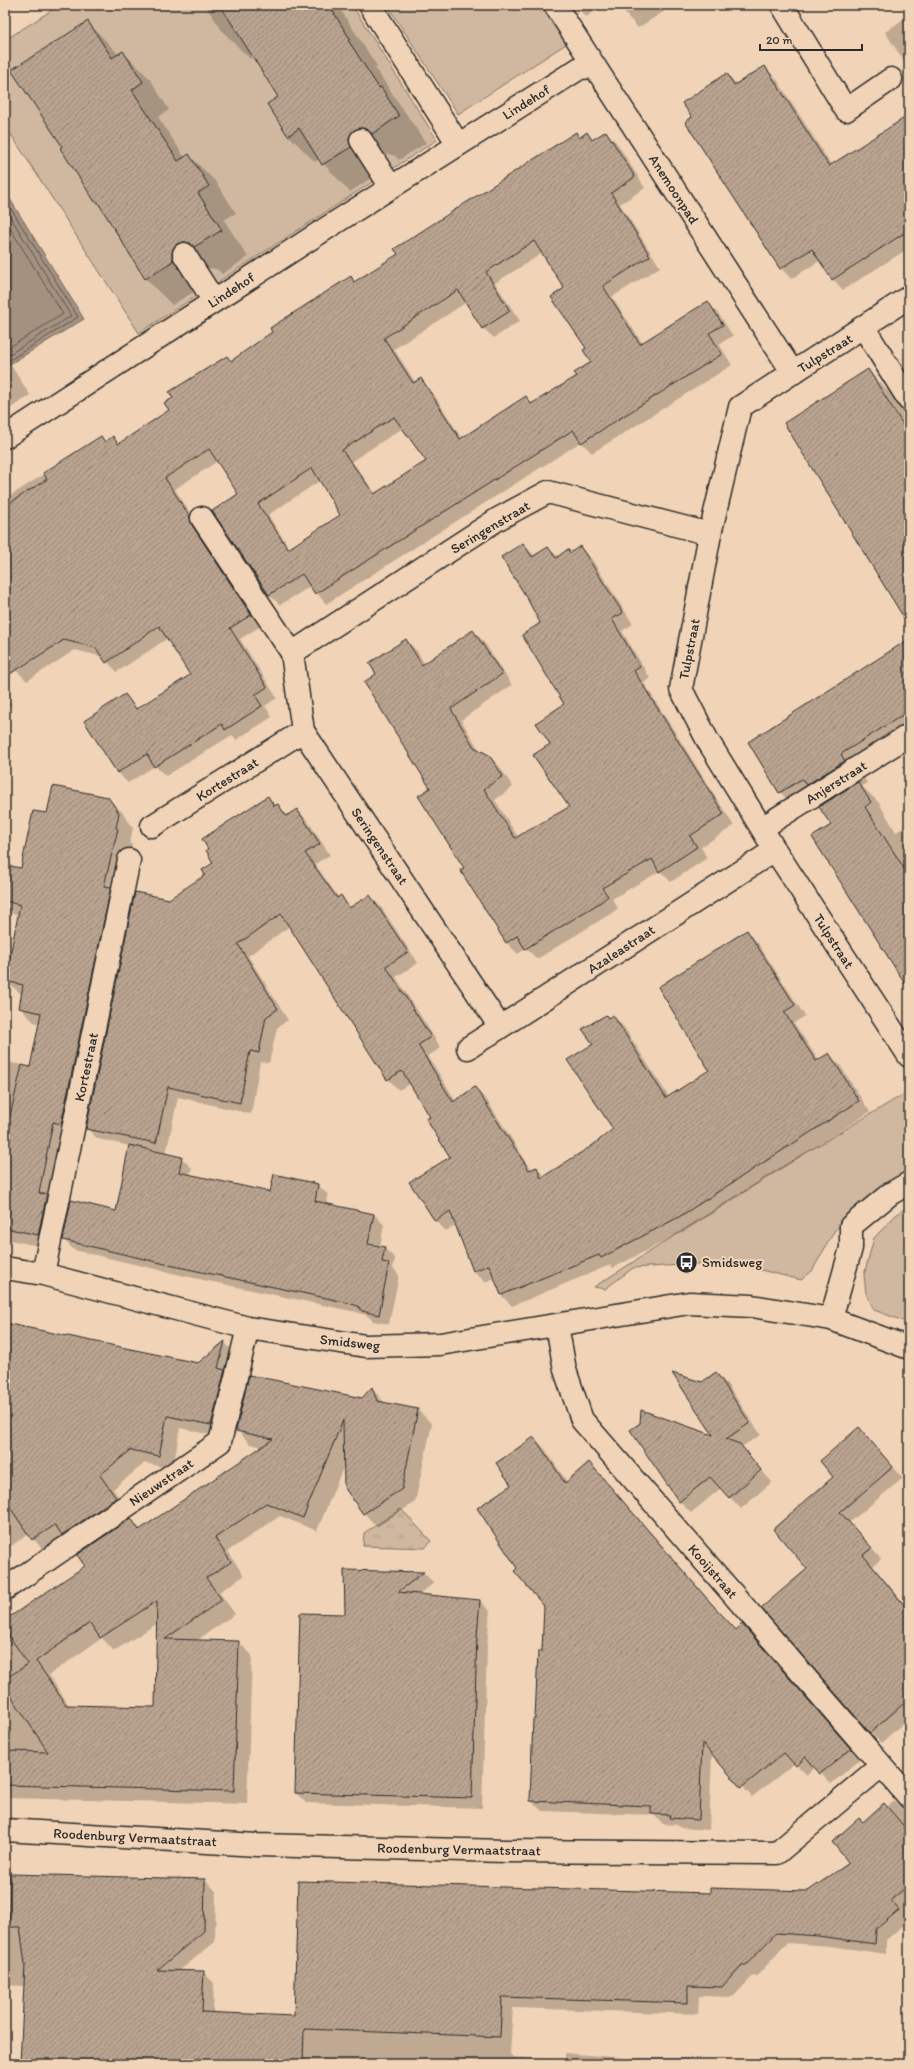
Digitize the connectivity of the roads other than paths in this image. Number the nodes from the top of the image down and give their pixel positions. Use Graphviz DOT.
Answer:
graph roads {
  1 [pos="370,5"];
  2 [pos="555,5"];
  3 [pos="782,5"];
  4 [pos="595,67"];
  5 [pos="891,79"];
  6 [pos="361,140"];
  7 [pos="458,144"];
  8 [pos="391,187"];
  9 [pos="184,254"];
  10 [pos="909,297"];
  11 [pos="214,302"];
  12 [pos="864,328"];
  13 [pos="793,373"];
  14 [pos="909,400"];
  15 [pos="5,437"];
  16 [pos="202,518"];
  17 [pos="710,534"];
  18 [pos="292,653"];
  19 [pos="303,731"];
  20 [pos="909,735"];
  21 [pos="152,826"];
  22 [pos="762,828"];
  23 [pos="775,850"];
  24 [pos="129,860"];
  25 [pos="500,1027"];
  26 [pos="468,1048"];
  27 [pos="909,1056"];
  28 [pos="909,1183"];
  29 [pos="5,1268"];
  30 [pos="43,1274"];
  31 [pos="831,1319"];
  32 [pos="557,1324"];
  33 [pos="248,1328"];
  34 [pos="909,1348"];
  35 [pos="5,1589"];
  36 [pos="881,1766"];
  37 [pos="909,1797"];
  38 [pos="5,1830"];
  1 -- 7 [label="street"];
  2 -- 4 [label="street, Anemoonpad"];
  3 -- 5 [label="street"];
  4 -- 7 [label="street, Lindehof"];
  4 -- 13 [label="street, Anemoonpad"];
  6 -- 8 [label="street"];
  7 -- 8 [label="street, Lindehof"];
  8 -- 11 [label="street, Lindehof"];
  9 -- 11 [label="street"];
  10 -- 12 [label="street, Tulpstraat"];
  11 -- 15 [label="street, Lindehof"];
  12 -- 13 [label="street, Tulpstraat"];
  12 -- 14 [label="street"];
  13 -- 17 [label="street, Tulpstraat"];
  16 -- 18 [label="street, Seringenstraat"];
  17 -- 18 [label="street, Seringenstraat"];
  17 -- 22 [label="street, Tulpstraat"];
  18 -- 19 [label="street, Seringenstraat"];
  19 -- 21 [label="street, Kortestraat"];
  19 -- 25 [label="street, Seringenstraat"];
  20 -- 22 [label="street, Anjerstraat"];
  22 -- 23 [label="street, Tulpstraat"];
  23 -- 25 [label="street, Azaleastraat"];
  23 -- 27 [label="street, Tulpstraat"];
  24 -- 30 [label="street, Kortestraat"];
  25 -- 26 [label="street, Azaleastraat"];
  28 -- 31 [label="street"];
  29 -- 30 [label="street, Smidsweg"];
  30 -- 33 [label="street, Smidsweg"];
  31 -- 32 [label="street, Smidsweg"];
  31 -- 34 [label="street, Smidsweg"];
  32 -- 33 [label="street, Smidsweg"];
  32 -- 36 [label="street, Kooijstraat"];
  33 -- 35 [label="street, Nieuwstraat"];
  36 -- 37 [label="street, Kooijstraat"];
  36 -- 38 [label="street, Roodenburg Vermaatstraat"];
}
